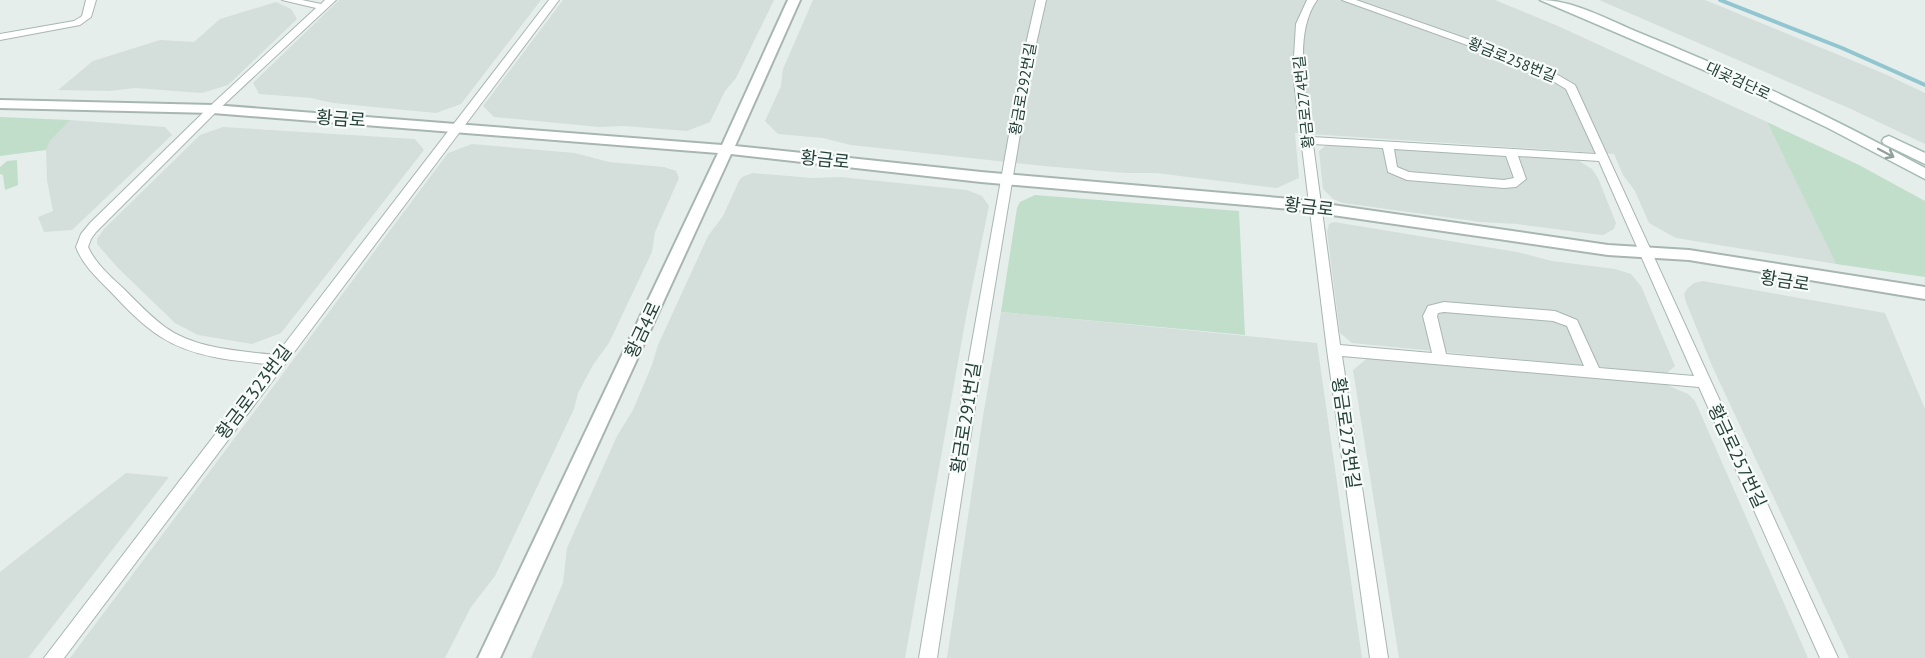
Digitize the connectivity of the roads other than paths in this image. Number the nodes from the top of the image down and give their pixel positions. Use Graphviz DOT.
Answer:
graph roads {
  1 [pos="91,0"];
  2 [pos="554,0"];
  3 [pos="794,0"];
  4 [pos="1041,0"];
  5 [pos="1312,0"];
  6 [pos="1347,0"];
  7 [pos="1546,0"];
  8 [pos="1569,0"];
  9 [pos="289,1"];
  10 [pos="304,2"];
  11 [pos="327,3"];
  12 [pos="312,17"];
  13 [pos="0,37"];
  14 [pos="0,104"];
  15 [pos="213,109"];
  16 [pos="457,128"];
  17 [pos="1308,140"];
  18 [pos="1388,146"];
  19 [pos="725,150"];
  20 [pos="1510,151"];
  21 [pos="1601,159"];
  22 [pos="1924,170"];
  23 [pos="1007,179"];
  24 [pos="1315,207"];
  25 [pos="1646,254"];
  26 [pos="1925,293"];
  27 [pos="1925,304"];
  28 [pos="1334,350"];
  29 [pos="1440,358"];
  30 [pos="279,360"];
  31 [pos="1594,373"];
  32 [pos="1704,382"];
  33 [pos="53,658"];
  34 [pos="489,658"];
  35 [pos="928,658"];
  36 [pos="1379,658"];
  37 [pos="1829,658"];
  1 -- 13 [label="street"];
  2 -- 16 [label="street, 황금로323번길"];
  3 -- 19 [label="street, 황금4로"];
  4 -- 23 [label="street, 황금로292번길"];
  5 -- 17 [label="street, 황금로274번길"];
  6 -- 21 [label="street, 황금로258번길"];
  7 -- 22 [label="main road, 대곶검단로, one-way"];
  8 -- 22 [label="main road, 대곶검단로"];
  9 -- 10 [label="street"];
  10 -- 11 [label="street"];
  10 -- 12 [label="street"];
  11 -- 12 [label="street"];
  12 -- 15 [label="street"];
  14 -- 15 [label="street, 황금로"];
  15 -- 16 [label="street, 황금로"];
  15 -- 30 [label="street"];
  16 -- 19 [label="street, 황금로"];
  16 -- 30 [label="street, 황금로323번길"];
  17 -- 18 [label="street"];
  17 -- 24 [label="street, 황금로274번길"];
  18 -- 20 [label="street"];
  18 -- 20 [label="street"];
  19 -- 23 [label="street, 황금로"];
  19 -- 34 [label="street, 황금4로"];
  20 -- 21 [label="street"];
  21 -- 25 [label="street, 황금로258번길"];
  23 -- 24 [label="street, 황금로"];
  23 -- 35 [label="street, 황금로291번길"];
  24 -- 25 [label="street, 황금로"];
  24 -- 28 [label="street, 황금로273번길"];
  25 -- 26 [label="street, 황금로"];
  25 -- 27 [label="street, 황금로"];
  25 -- 32 [label="street, 황금로257번길"];
  28 -- 29 [label="street"];
  28 -- 36 [label="street, 황금로273번길"];
  29 -- 31 [label="street"];
  29 -- 31 [label="street"];
  30 -- 33 [label="street, 황금로323번길"];
  31 -- 32 [label="street"];
  32 -- 37 [label="street, 황금로257번길"];
}
